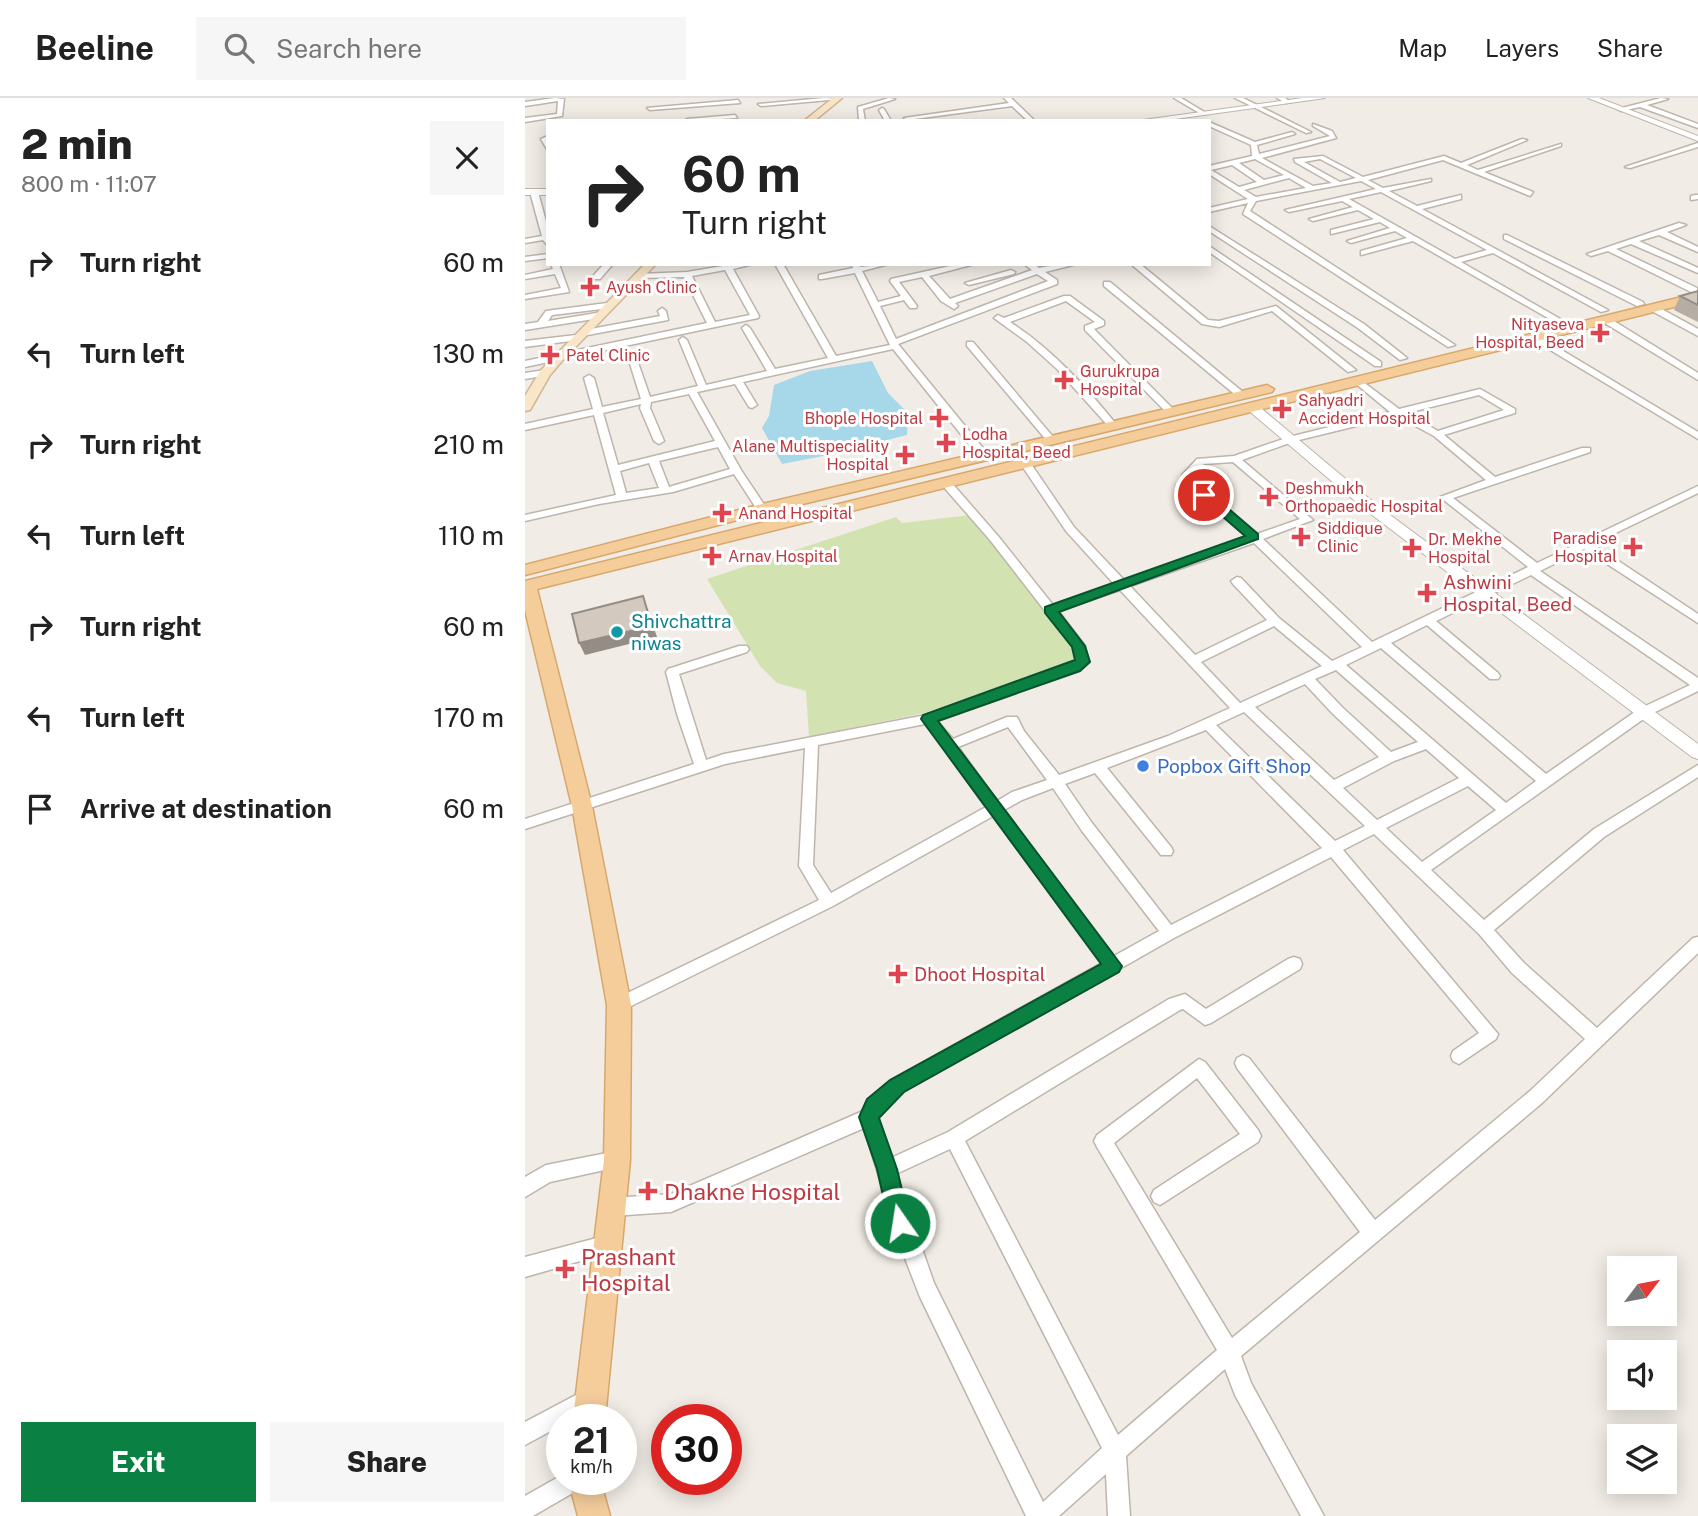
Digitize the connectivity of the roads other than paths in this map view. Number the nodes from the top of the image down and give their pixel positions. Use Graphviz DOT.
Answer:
graph roads {
  1 [pos="703,98"];
  2 [pos="1177,98"];
  3 [pos="1238,98"];
  4 [pos="1321,98"];
  5 [pos="1593,98"];
  6 [pos="838,99"];
  7 [pos="892,99"];
  8 [pos="1306,99"];
  9 [pos="1665,99"];
  10 [pos="1284,100"];
  11 [pos="1010,101"];
  12 [pos="649,103"];
  13 [pos="525,104"];
  14 [pos="761,104"];
  15 [pos="1641,104"];
  16 [pos="738,106"];
  17 [pos="1254,106"];
  18 [pos="561,107"];
  19 [pos="1621,109"];
  20 [pos="882,110"];
  21 [pos="525,112"];
  22 [pos="735,117"];
  23 [pos="1203,117"];
  24 [pos="907,118"];
  25 [pos="711,119"];
  26 [pos="811,119"];
  27 [pos="862,119"];
  28 [pos="887,119"];
  29 [pos="1030,119"];
  30 [pos="1154,119"];
  31 [pos="525,120"];
  32 [pos="1211,125"];
  33 [pos="1315,125"];
  34 [pos="1698,127"];
  35 [pos="1308,132"];
  36 [pos="1682,132"];
  37 [pos="1292,134"];
  38 [pos="1698,139"];
  39 [pos="1524,140"];
  40 [pos="1254,144"];
  41 [pos="1559,145"];
  42 [pos="1698,145"];
  43 [pos="1279,151"];
  44 [pos="1256,157"];
  45 [pos="1297,161"];
  46 [pos="1233,162"];
  47 [pos="1461,165"];
  48 [pos="1628,167"];
  49 [pos="1211,168"];
  50 [pos="1211,170"];
  51 [pos="1479,173"];
  52 [pos="1290,176"];
  53 [pos="1365,179"];
  54 [pos="1429,180"];
  55 [pos="1263,183"];
  56 [pos="1339,184"];
  57 [pos="1311,188"];
  58 [pos="1238,189"];
  59 [pos="1384,190"];
  60 [pos="527,192"];
  61 [pos="546,192"];
  62 [pos="1529,194"];
  63 [pos="1458,197"];
  64 [pos="1342,198"];
  65 [pos="1211,199"];
  66 [pos="1254,199"];
  67 [pos="546,204"];
  68 [pos="537,206"];
  69 [pos="1223,206"];
  70 [pos="525,208"];
  71 [pos="1358,208"];
  72 [pos="1417,208"];
  73 [pos="1211,210"];
  74 [pos="1289,210"];
  75 [pos="1314,219"];
  76 [pos="1380,220"];
  77 [pos="1682,225"];
  78 [pos="1395,229"];
  79 [pos="1211,230"];
  80 [pos="1334,232"];
  81 [pos="1660,232"];
  82 [pos="546,236"];
  83 [pos="1507,237"];
  84 [pos="546,239"];
  85 [pos="1412,239"];
  86 [pos="1632,240"];
  87 [pos="525,241"];
  88 [pos="1351,241"];
  89 [pos="1608,248"];
  90 [pos="1211,249"];
  91 [pos="1494,250"];
  92 [pos="1698,250"];
  93 [pos="1364,253"];
  94 [pos="1591,254"];
  95 [pos="546,256"];
  96 [pos="525,259"];
  97 [pos="1452,262"];
  98 [pos="607,266"];
  99 [pos="650,266"];
  100 [pos="727,266"];
  101 [pos="780,266"];
  102 [pos="963,266"];
  103 [pos="1137,266"];
  104 [pos="857,267"];
  105 [pos="1033,267"];
  106 [pos="556,268"];
  107 [pos="955,268"];
  108 [pos="1698,271"];
  109 [pos="687,274"];
  110 [pos="924,275"];
  111 [pos="639,276"];
  112 [pos="525,277"];
  113 [pos="597,277"];
  114 [pos="822,277"];
  115 [pos="969,282"];
  116 [pos="1107,284"];
  117 [pos="979,292"];
  118 [pos="1697,292"];
  119 [pos="525,297"];
  120 [pos="907,297"];
  121 [pos="949,302"];
  122 [pos="875,305"];
  123 [pos="607,306"];
  124 [pos="913,306"];
  125 [pos="1647,306"];
  126 [pos="985,310"];
  127 [pos="662,311"];
  128 [pos="1605,315"];
  129 [pos="597,316"];
  130 [pos="967,316"];
  131 [pos="1558,320"];
  132 [pos="1004,321"];
  133 [pos="541,325"];
  134 [pos="712,325"];
  135 [pos="525,327"];
  136 [pos="746,328"];
  137 [pos="1698,333"];
  138 [pos="579,336"];
  139 [pos="1535,337"];
  140 [pos="683,340"];
  141 [pos="525,344"];
  142 [pos="894,344"];
  143 [pos="971,344"];
  144 [pos="1451,345"];
  145 [pos="631,354"];
  146 [pos="558,358"];
  147 [pos="1403,358"];
  148 [pos="834,360"];
  149 [pos="525,364"];
  150 [pos="1378,364"];
  151 [pos="545,373"];
  152 [pos="773,373"];
  153 [pos="1354,375"];
  154 [pos="525,376"];
  155 [pos="1698,377"];
  156 [pos="589,378"];
  157 [pos="738,381"];
  158 [pos="697,390"];
  159 [pos="1241,395"];
  160 [pos="647,401"];
  161 [pos="752,405"];
  162 [pos="525,407"];
  163 [pos="1252,407"];
  164 [pos="598,411"];
  165 [pos="1170,411"];
  166 [pos="1398,412"];
  167 [pos="1113,426"];
  168 [pos="525,427"];
  169 [pos="1437,435"];
  170 [pos="1698,436"];
  171 [pos="1290,439"];
  172 [pos="1051,440"];
  173 [pos="659,441"];
  174 [pos="721,443"];
  175 [pos="1586,450"];
  176 [pos="983,455"];
  177 [pos="1235,459"];
  178 [pos="653,460"];
  179 [pos="1025,463"];
  180 [pos="614,469"];
  181 [pos="736,470"];
  182 [pos="1494,481"];
  183 [pos="946,483"];
  184 [pos="1698,489"];
  185 [pos="665,490"];
  186 [pos="622,497"];
  187 [pos="762,509"];
  188 [pos="525,518"];
  189 [pos="1254,537"];
  190 [pos="1586,545"];
  191 [pos="1535,569"];
  192 [pos="526,581"];
  193 [pos="1237,581"];
  194 [pos="1120,585"];
  195 [pos="1485,593"];
  196 [pos="1050,610"];
  197 [pos="1698,619"];
  198 [pos="1428,620"];
  199 [pos="1275,621"];
  200 [pos="1376,645"];
  201 [pos="743,649"];
  202 [pos="1192,661"];
  203 [pos="1334,665"];
  204 [pos="1494,676"];
  205 [pos="1307,677"];
  206 [pos="1696,684"];
  207 [pos="1242,707"];
  208 [pos="1644,712"];
  209 [pos="928,719"];
  210 [pos="1207,723"];
  211 [pos="812,741"];
  212 [pos="1428,743"];
  213 [pos="951,745"];
  214 [pos="1698,753"];
  215 [pos="1389,758"];
  216 [pos="701,766"];
  217 [pos="1098,766"];
  218 [pos="1698,770"];
  219 [pos="1469,779"];
  220 [pos="1544,780"];
  221 [pos="1056,782"];
  222 [pos="1335,786"];
  223 [pos="582,806"];
  224 [pos="996,809"];
  225 [pos="1504,809"];
  226 [pos="525,824"];
  227 [pos="1375,826"];
  228 [pos="1332,848"];
  229 [pos="1166,851"];
  230 [pos="1422,869"];
  231 [pos="828,902"];
  232 [pos="1485,929"];
  233 [pos="1169,933"];
  234 [pos="1698,943"];
  235 [pos="1294,964"];
  236 [pos="1113,966"];
  237 [pos="618,1005"];
  238 [pos="1597,1039"];
  239 [pos="1459,1056"];
  240 [pos="1243,1063"];
  241 [pos="869,1117"];
  242 [pos="954,1138"];
  243 [pos="617,1160"];
  244 [pos="887,1169"];
  245 [pos="525,1188"];
  246 [pos="1160,1196"];
  247 [pos="612,1207"];
  248 [pos="1373,1233"];
  249 [pos="608,1244"];
  250 [pos="525,1267"];
  251 [pos="1230,1353"];
  252 [pos="590,1404"];
  253 [pos="546,1426"];
  254 [pos="525,1434"];
  255 [pos="1115,1451"];
  256 [pos="547,1495"];
  257 [pos="588,1495"];
  258 [pos="525,1508"];
  259 [pos="594,1516"];
  260 [pos="1040,1516"];
  261 [pos="1119,1516"];
  262 [pos="1313,1516"];
  1 -- 12 [label="street"];
  2 -- 23 [label="street"];
  3 -- 17 [label="street"];
  4 -- 8 [label="street"];
  5 -- 19 [label="street"];
  6 -- 14 [label="street"];
  6 -- 26 [label="main road"];
  7 -- 27 [label="street"];
  8 -- 10 [label="street"];
  9 -- 15 [label="street"];
  10 -- 17 [label="street"];
  11 -- 24 [label="street"];
  11 -- 29 [label="street"];
  12 -- 16 [label="street"];
  13 -- 18 [label="street"];
  15 -- 19 [label="street"];
  15 -- 34 [label="street"];
  17 -- 23 [label="street"];
  17 -- 35 [label="street"];
  18 -- 21 [label="street"];
  18 -- 31 [label="street"];
  19 -- 36 [label="street"];
  20 -- 28 [label="street"];
  22 -- 25 [label="street"];
  23 -- 30 [label="street"];
  32 -- 40 [label="street"];
  33 -- 43 [label="street"];
  34 -- 36 [label="street"];
  36 -- 38 [label="street"];
  37 -- 40 [label="street"];
  39 -- 47 [label="street"];
  40 -- 44 [label="street"];
  41 -- 51 [label="street"];
  42 -- 48 [label="street"];
  43 -- 44 [label="street"];
  43 -- 45 [label="street"];
  44 -- 46 [label="street"];
  44 -- 52 [label="street"];
  45 -- 53 [label="street"];
  45 -- 56 [label="street"];
  46 -- 49 [label="street"];
  46 -- 55 [label="street"];
  47 -- 51 [label="street"];
  47 -- 53 [label="street"];
  50 -- 58 [label="street"];
  51 -- 62 [label="street"];
  52 -- 55 [label="street"];
  52 -- 57 [label="street"];
  53 -- 56 [label="street"];
  53 -- 59 [label="street"];
  54 -- 59 [label="street"];
  55 -- 58 [label="street"];
  56 -- 57 [label="street"];
  57 -- 66 [label="street"];
  58 -- 66 [label="street"];
  59 -- 64 [label="street"];
  59 -- 72 [label="street"];
  60 -- 61 [label="street"];
  60 -- 68 [label="street"];
  63 -- 72 [label="street"];
  64 -- 71 [label="street"];
  64 -- 74 [label="street"];
  65 -- 69 [label="street"];
  66 -- 69 [label="street"];
  66 -- 144 [label="street"];
  67 -- 68 [label="street"];
  68 -- 70 [label="street"];
  68 -- 82 [label="street"];
  69 -- 73 [label="street"];
  71 -- 75 [label="street"];
  71 -- 76 [label="street"];
  72 -- 91 [label="street"];
  76 -- 78 [label="street"];
  76 -- 80 [label="street"];
  77 -- 81 [label="street"];
  78 -- 85 [label="street"];
  78 -- 88 [label="street"];
  79 -- 147 [label="street"];
  81 -- 86 [label="street"];
  81 -- 92 [label="street"];
  83 -- 125 [label="street"];
  84 -- 87 [label="street"];
  85 -- 93 [label="street"];
  85 -- 97 [label="street"];
  86 -- 89 [label="street"];
  86 -- 108 [label="street"];
  89 -- 94 [label="street"];
  89 -- 118 [label="street"];
  90 -- 150 [label="street"];
  91 -- 97 [label="street"];
  91 -- 128 [label="street"];
  95 -- 96 [label="street"];
  97 -- 131 [label="street"];
  98 -- 113 [label="street"];
  99 -- 111 [label="main road"];
  100 -- 109 [label="street"];
  100 -- 134 [label="street"];
  101 -- 148 [label="street"];
  102 -- 107 [label="street"];
  103 -- 153 [label="street"];
  104 -- 114 [label="street"];
  104 -- 122 [label="street"];
  105 -- 115 [label="street"];
  105 -- 117 [label="street"];
  105 -- 126 [label="street"];
  106 -- 112 [label="street"];
  106 -- 119 [label="street"];
  107 -- 110 [label="street"];
  107 -- 115 [label="street"];
  109 -- 111 [label="street"];
  109 -- 134 [label="street"];
  110 -- 120 [label="street"];
  110 -- 121 [label="street"];
  111 -- 123 [label="main road"];
  115 -- 117 [label="street"];
  116 -- 159 [label="street"];
  117 -- 121 [label="street"];
  118 -- 125 [label="main road"];
  120 -- 122 [label="street"];
  120 -- 124 [label="street"];
  121 -- 130 [label="street"];
  122 -- 142 [label="street"];
  123 -- 129 [label="main road"];
  123 -- 133 [label="street"];
  125 -- 128 [label="main road"];
  125 -- 137 [label="street"];
  126 -- 130 [label="street"];
  126 -- 132 [label="street"];
  127 -- 138 [label="street"];
  128 -- 131 [label="main road"];
  128 -- 139 [label="main road"];
  128 -- 155 [label="street"];
  129 -- 133 [label="street"];
  129 -- 138 [label="main road"];
  130 -- 142 [label="street"];
  131 -- 144 [label="main road"];
  132 -- 165 [label="street"];
  132 -- 167 [label="street"];
  133 -- 135 [label="street"];
  134 -- 146 [label="street"];
  136 -- 152 [label="street"];
  138 -- 141 [label="street"];
  138 -- 146 [label="main road"];
  139 -- 153 [label="main road"];
  139 -- 170 [label="street"];
  140 -- 158 [label="street"];
  142 -- 148 [label="street"];
  142 -- 176 [label="street"];
  143 -- 172 [label="street"];
  144 -- 147 [label="main road"];
  145 -- 160 [label="street"];
  146 -- 149 [label="street"];
  146 -- 151 [label="main road"];
  147 -- 150 [label="main road"];
  148 -- 152 [label="street"];
  150 -- 153 [label="main road"];
  151 -- 154 [label="street"];
  151 -- 162 [label="main road"];
  152 -- 157 [label="street"];
  153 -- 159 [label="main road"];
  153 -- 163 [label="main road"];
  153 -- 166 [label="street"];
  156 -- 164 [label="street"];
  157 -- 158 [label="street"];
  157 -- 161 [label="street"];
  158 -- 160 [label="street"];
  158 -- 174 [label="street"];
  159 -- 165 [label="main road"];
  160 -- 164 [label="street"];
  160 -- 173 [label="street"];
  163 -- 171 [label="street"];
  163 -- 179 [label="main road"];
  164 -- 168 [label="street"];
  164 -- 180 [label="street"];
  165 -- 167 [label="main road"];
  166 -- 169 [label="street"];
  166 -- 169 [label="street"];
  166 -- 171 [label="street"];
  167 -- 172 [label="main road"];
  169 -- 182 [label="street"];
  171 -- 177 [label="street"];
  171 -- 195 [label="street"];
  172 -- 176 [label="main road"];
  174 -- 178 [label="street"];
  174 -- 181 [label="street"];
  175 -- 182 [label="street"];
  176 -- 187 [label="main road"];
  177 -- 189 [label="street"];
  177 -- 189 [label="street"];
  178 -- 180 [label="street"];
  178 -- 185 [label="street"];
  179 -- 183 [label="main road"];
  179 -- 194 [label="street"];
  180 -- 186 [label="street"];
  181 -- 185 [label="street"];
  181 -- 187 [label="street"];
  182 -- 191 [label="street"];
  183 -- 192 [label="main road"];
  183 -- 196 [label="street"];
  184 -- 190 [label="street"];
  185 -- 186 [label="street"];
  186 -- 188 [label="street"];
  187 -- 192 [label="main road"];
  189 -- 194 [label="street"];
  189 -- 200 [label="street"];
  190 -- 191 [label="street"];
  190 -- 197 [label="street"];
  191 -- 195 [label="street"];
  191 -- 206 [label="street"];
  192 -- 223 [label="main road"];
  193 -- 199 [label="street"];
  194 -- 196 [label="street"];
  194 -- 202 [label="street"];
  195 -- 198 [label="street"];
  195 -- 208 [label="street"];
  196 -- 209 [label="street"];
  198 -- 200 [label="street"];
  198 -- 204 [label="street"];
  199 -- 202 [label="street"];
  199 -- 203 [label="street"];
  200 -- 203 [label="street"];
  200 -- 220 [label="street"];
  201 -- 216 [label="street"];
  202 -- 207 [label="street"];
  203 -- 205 [label="street"];
  203 -- 212 [label="street"];
  205 -- 207 [label="street"];
  205 -- 215 [label="street"];
  206 -- 208 [label="street"];
  207 -- 210 [label="street"];
  207 -- 222 [label="street"];
  208 -- 214 [label="street"];
  208 -- 220 [label="street"];
  209 -- 211 [label="street"];
  209 -- 213 [label="street"];
  210 -- 217 [label="street"];
  210 -- 228 [label="street"];
  211 -- 216 [label="street"];
  211 -- 231 [label="street"];
  212 -- 215 [label="street"];
  212 -- 219 [label="street"];
  213 -- 221 [label="street"];
  213 -- 224 [label="street"];
  215 -- 222 [label="street"];
  216 -- 223 [label="street"];
  217 -- 221 [label="street"];
  217 -- 229 [label="street"];
  218 -- 232 [label="street"];
  219 -- 225 [label="street"];
  219 -- 227 [label="street"];
  220 -- 225 [label="street"];
  221 -- 224 [label="street"];
  221 -- 233 [label="street"];
  222 -- 227 [label="street"];
  223 -- 226 [label="street"];
  223 -- 237 [label="main road"];
  224 -- 231 [label="street"];
  224 -- 236 [label="street"];
  225 -- 230 [label="street"];
  227 -- 228 [label="street"];
  227 -- 230 [label="street"];
  228 -- 233 [label="street"];
  228 -- 239 [label="street"];
  230 -- 232 [label="street"];
  231 -- 237 [label="street"];
  232 -- 238 [label="street"];
  233 -- 236 [label="street"];
  234 -- 238 [label="street"];
  235 -- 242 [label="street"];
  236 -- 241 [label="street"];
  237 -- 243 [label="main road"];
  238 -- 248 [label="street"];
  240 -- 248 [label="street"];
  241 -- 244 [label="street"];
  241 -- 247 [label="street"];
  242 -- 244 [label="street"];
  242 -- 255 [label="street"];
  243 -- 245 [label="street"];
  243 -- 247 [label="main road"];
  244 -- 260 [label="street"];
  246 -- 251 [label="street"];
  247 -- 249 [label="main road"];
  248 -- 251 [label="street"];
  249 -- 250 [label="street"];
  249 -- 252 [label="main road"];
  251 -- 255 [label="street"];
  251 -- 262 [label="street"];
  253 -- 254 [label="street"];
  255 -- 260 [label="street"];
  255 -- 261 [label="street"];
  256 -- 258 [label="street"];
  257 -- 259 [label="main road"];
}
